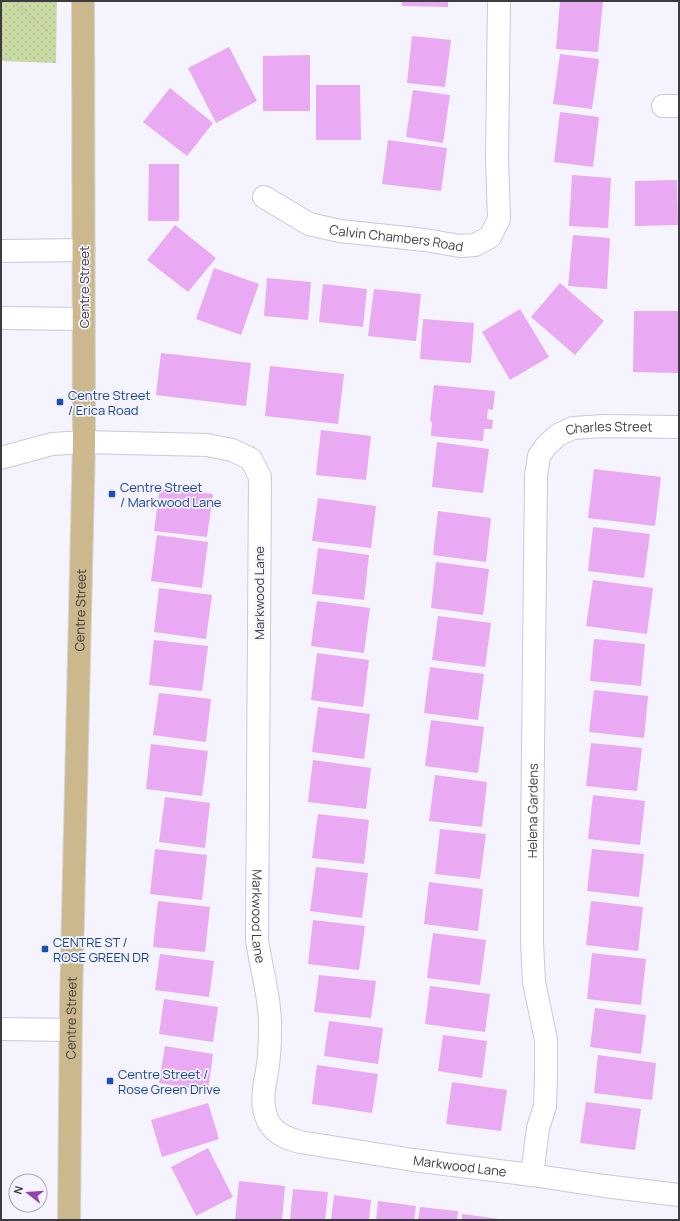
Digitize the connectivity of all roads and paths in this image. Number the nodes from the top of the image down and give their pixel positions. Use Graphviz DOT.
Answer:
graph roads {
  1 [pos="15,1"];
  2 [pos="84,1"];
  3 [pos="499,1"];
  4 [pos="53,35"];
  5 [pos="264,197"];
  6 [pos="84,250"];
  7 [pos="1,251"];
  8 [pos="1,318"];
  9 [pos="84,319"];
  10 [pos="679,427"];
  11 [pos="84,442"];
  12 [pos="546,446"];
  13 [pos="1,458"];
  14 [pos="1,1029"];
  15 [pos="70,1030"];
  16 [pos="532,1175"];
  17 [pos="679,1195"];
  18 [pos="69,1220"];
  1 -- 4 [label="path"];
  2 -- 6 [label="main road, Centre Street"];
  3 -- 5 [label="street, Calvin Chambers Road"];
  6 -- 7 [label="street"];
  6 -- 9 [label="main road, Centre Street"];
  8 -- 9 [label="street"];
  9 -- 11 [label="main road, Centre Street"];
  10 -- 12 [label="street, Charles Street"];
  11 -- 13 [label="street, Markwood Lane"];
  11 -- 15 [label="main road, Centre Street"];
  11 -- 16 [label="street, Markwood Lane"];
  12 -- 16 [label="street, Helena Gardens"];
  14 -- 15 [label="street"];
  15 -- 18 [label="main road, Centre Street"];
  16 -- 17 [label="street, Markwood Lane"];
}
